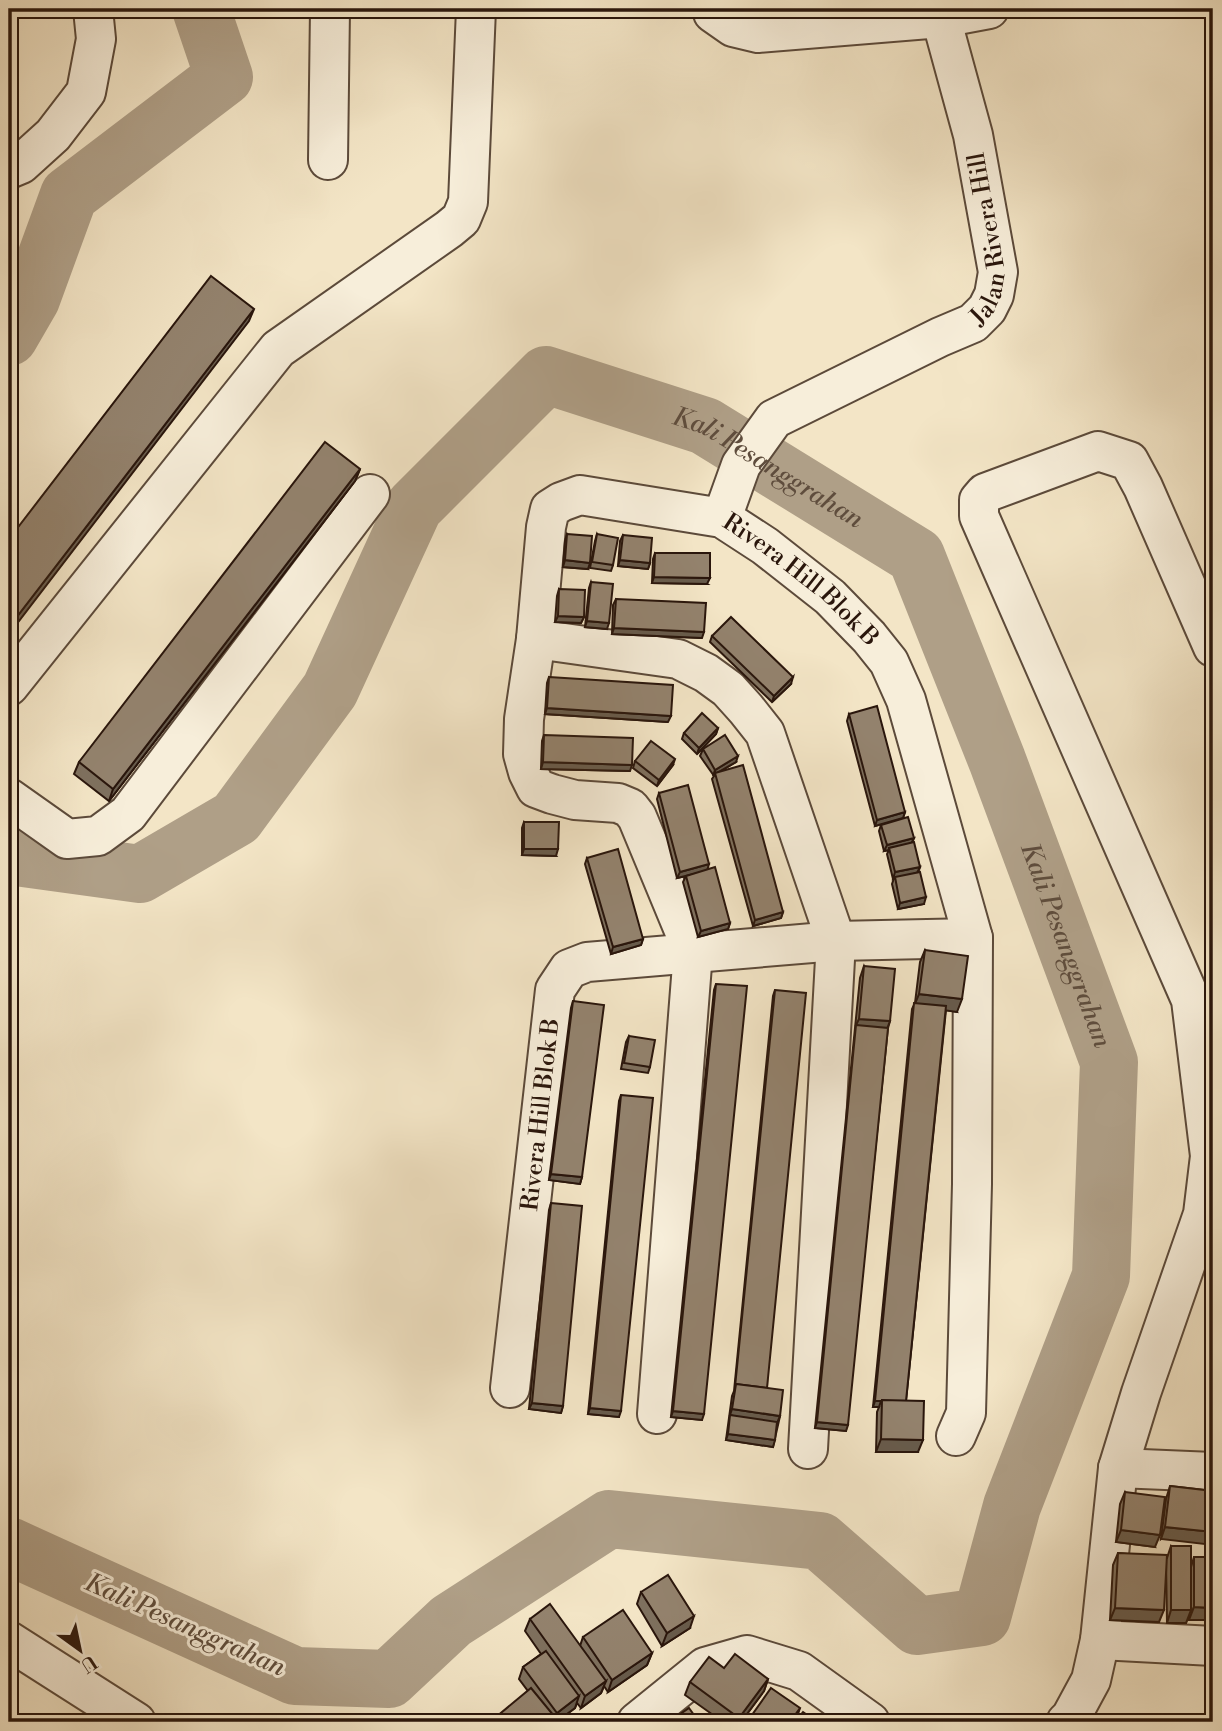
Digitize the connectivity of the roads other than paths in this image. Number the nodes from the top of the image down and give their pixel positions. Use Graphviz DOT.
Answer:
graph roads {
  1 [pos="93,9"];
  2 [pos="330,9"];
  3 [pos="476,9"];
  4 [pos="712,9"];
  5 [pos="989,9"];
  6 [pos="941,18"];
  7 [pos="328,160"];
  8 [pos="9,169"];
  9 [pos="370,494"];
  10 [pos="722,518"];
  11 [pos="536,639"];
  12 [pos="1213,648"];
  13 [pos="9,686"];
  14 [pos="9,799"];
  15 [pos="973,937"];
  16 [pos="836,941"];
  17 [pos="693,953"];
  18 [pos="1202,996"];
  19 [pos="1212,1156"];
  20 [pos="510,1388"];
  21 [pos="657,1414"];
  22 [pos="956,1436"];
  23 [pos="808,1449"];
  24 [pos="1118,1468"];
  25 [pos="1213,1472"];
  26 [pos="1100,1640"];
  27 [pos="9,1641"];
  28 [pos="1213,1646"];
  29 [pos="136,1722"];
  30 [pos="636,1722"];
  31 [pos="870,1722"];
  32 [pos="1066,1722"];
  1 -- 8 [label="street"];
  2 -- 7 [label="street"];
  3 -- 13 [label="street"];
  4 -- 6 [label="street"];
  5 -- 6 [label="street"];
  6 -- 10 [label="street, Jalan Rivera Hill"];
  9 -- 14 [label="street"];
  10 -- 11 [label="street, Rivera Hill Blok B"];
  10 -- 15 [label="street, Rivera Hill Blok B"];
  11 -- 16 [label="street"];
  11 -- 17 [label="street, Rivera Hill Blok B"];
  12 -- 18 [label="street"];
  15 -- 16 [label="street, Rivera Hill Blok B"];
  15 -- 22 [label="street, Rivera Hill Blok B"];
  16 -- 17 [label="street, Rivera Hill Blok B"];
  16 -- 23 [label="street"];
  17 -- 20 [label="street, Rivera Hill Blok B"];
  17 -- 21 [label="street, Rivera Hill Blok B"];
  18 -- 19 [label="street"];
  19 -- 24 [label="street"];
  24 -- 25 [label="street"];
  24 -- 26 [label="street"];
  26 -- 28 [label="street"];
  26 -- 32 [label="street"];
  27 -- 29 [label="street"];
  30 -- 31 [label="street"];
}
